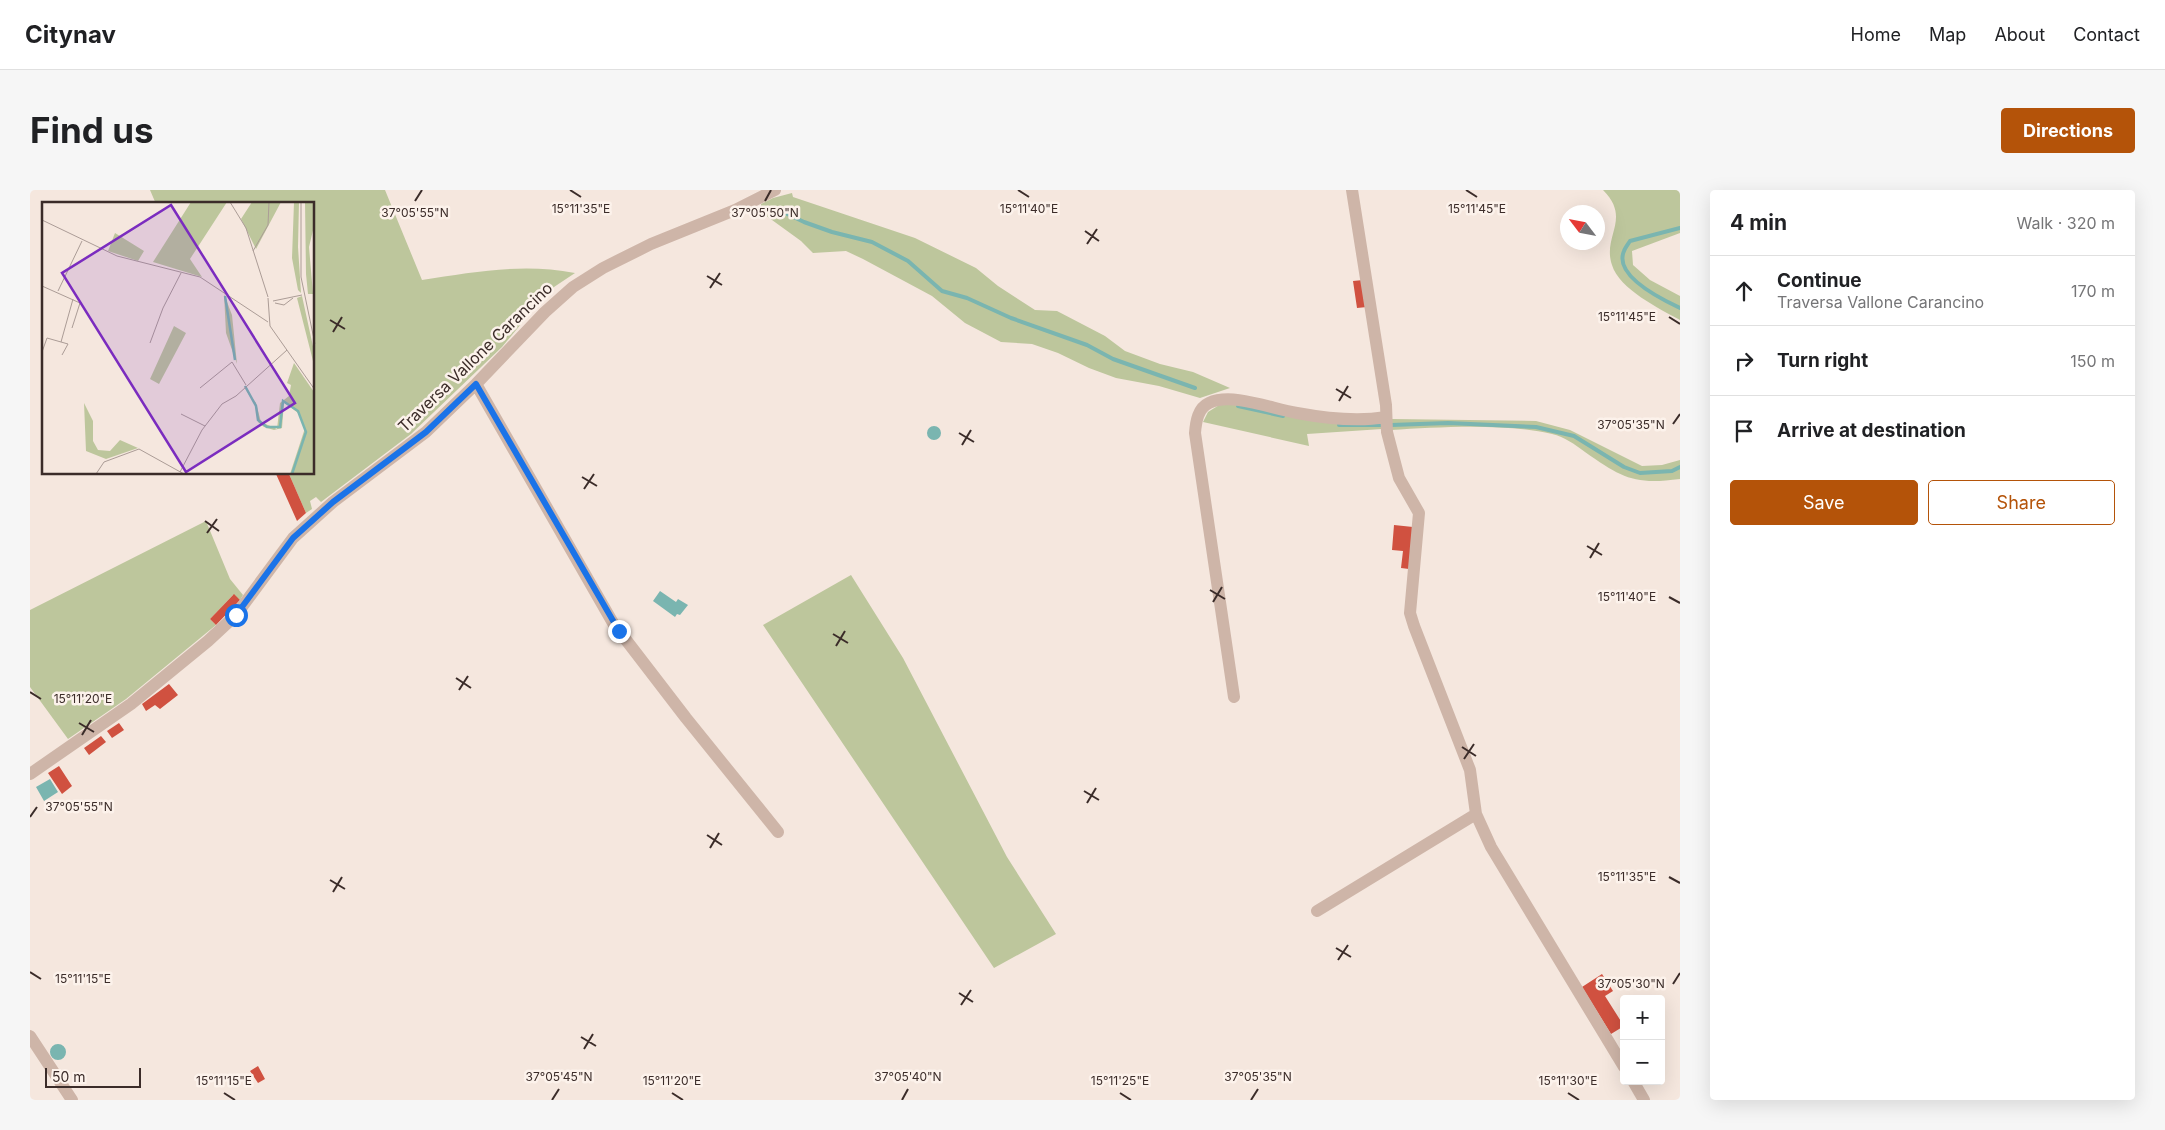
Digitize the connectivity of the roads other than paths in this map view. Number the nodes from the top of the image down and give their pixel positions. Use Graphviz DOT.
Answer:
graph roads {
  1 [pos="775,190"];
  2 [pos="1352,190"];
  3 [pos="476,384"];
  4 [pos="1385,417"];
  5 [pos="1234,697"];
  6 [pos="30,774"];
  7 [pos="1476,814"];
  8 [pos="778,832"];
  9 [pos="1317,911"];
  10 [pos="30,1036"];
  11 [pos="1620,1060"];
  12 [pos="1635,1085"];
  13 [pos="72,1100"];
  14 [pos="1644,1100"];
  1 -- 3 [label="street, Traversa Vallone Carancino"];
  2 -- 4 [label="street"];
  3 -- 6 [label="street, Traversa Vallone Carancino"];
  3 -- 8 [label="street"];
  4 -- 5 [label="street"];
  4 -- 7 [label="street"];
  7 -- 9 [label="street"];
  7 -- 11 [label="street"];
  10 -- 13 [label="street"];
  12 -- 14 [label="street"];
}
